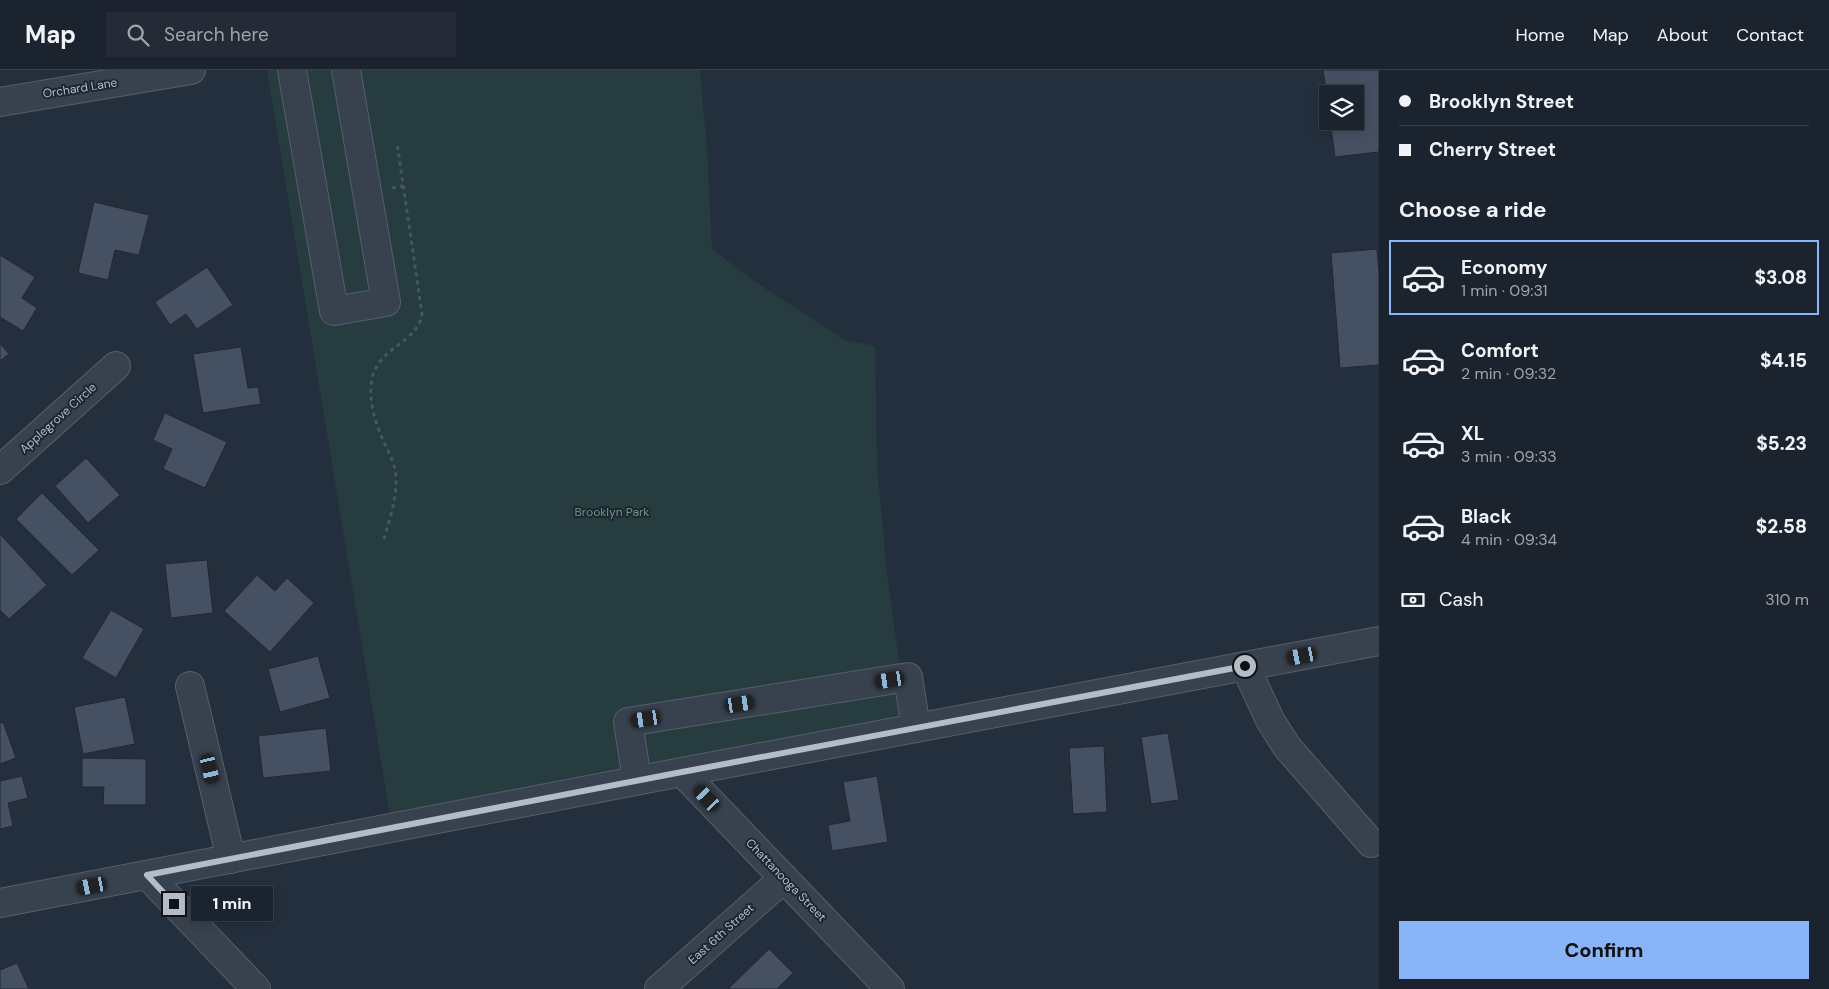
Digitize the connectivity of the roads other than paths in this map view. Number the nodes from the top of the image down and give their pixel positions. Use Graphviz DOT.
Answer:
graph roads {
  1 [pos="190,70"];
  2 [pos="292,70"];
  3 [pos="346,70"];
  4 [pos="0,102"];
  5 [pos="116,366"];
  6 [pos="0,470"];
  7 [pos="1379,641"];
  8 [pos="1245,666"];
  9 [pos="190,686"];
  10 [pos="916,728"];
  11 [pos="682,772"];
  12 [pos="637,780"];
  13 [pos="1371,843"];
  14 [pos="231,859"];
  15 [pos="147,875"];
  16 [pos="784,878"];
  17 [pos="0,903"];
  18 [pos="256,989"];
  19 [pos="659,989"];
  20 [pos="890,989"];
  1 -- 4 [label="street, Orchard Lane"];
  2 -- 3 [label="street"];
  5 -- 6 [label="street, Applegrove Circle"];
  7 -- 8 [label="street"];
  8 -- 10 [label="street"];
  8 -- 13 [label="street"];
  9 -- 14 [label="street"];
  10 -- 11 [label="street"];
  10 -- 12 [label="street"];
  11 -- 12 [label="street"];
  11 -- 16 [label="street, Chattanooga Street"];
  12 -- 14 [label="street"];
  14 -- 15 [label="street"];
  15 -- 17 [label="street"];
  15 -- 18 [label="street"];
  16 -- 19 [label="street, East 6th Street"];
  16 -- 20 [label="street, Chattanooga Street"];
}
